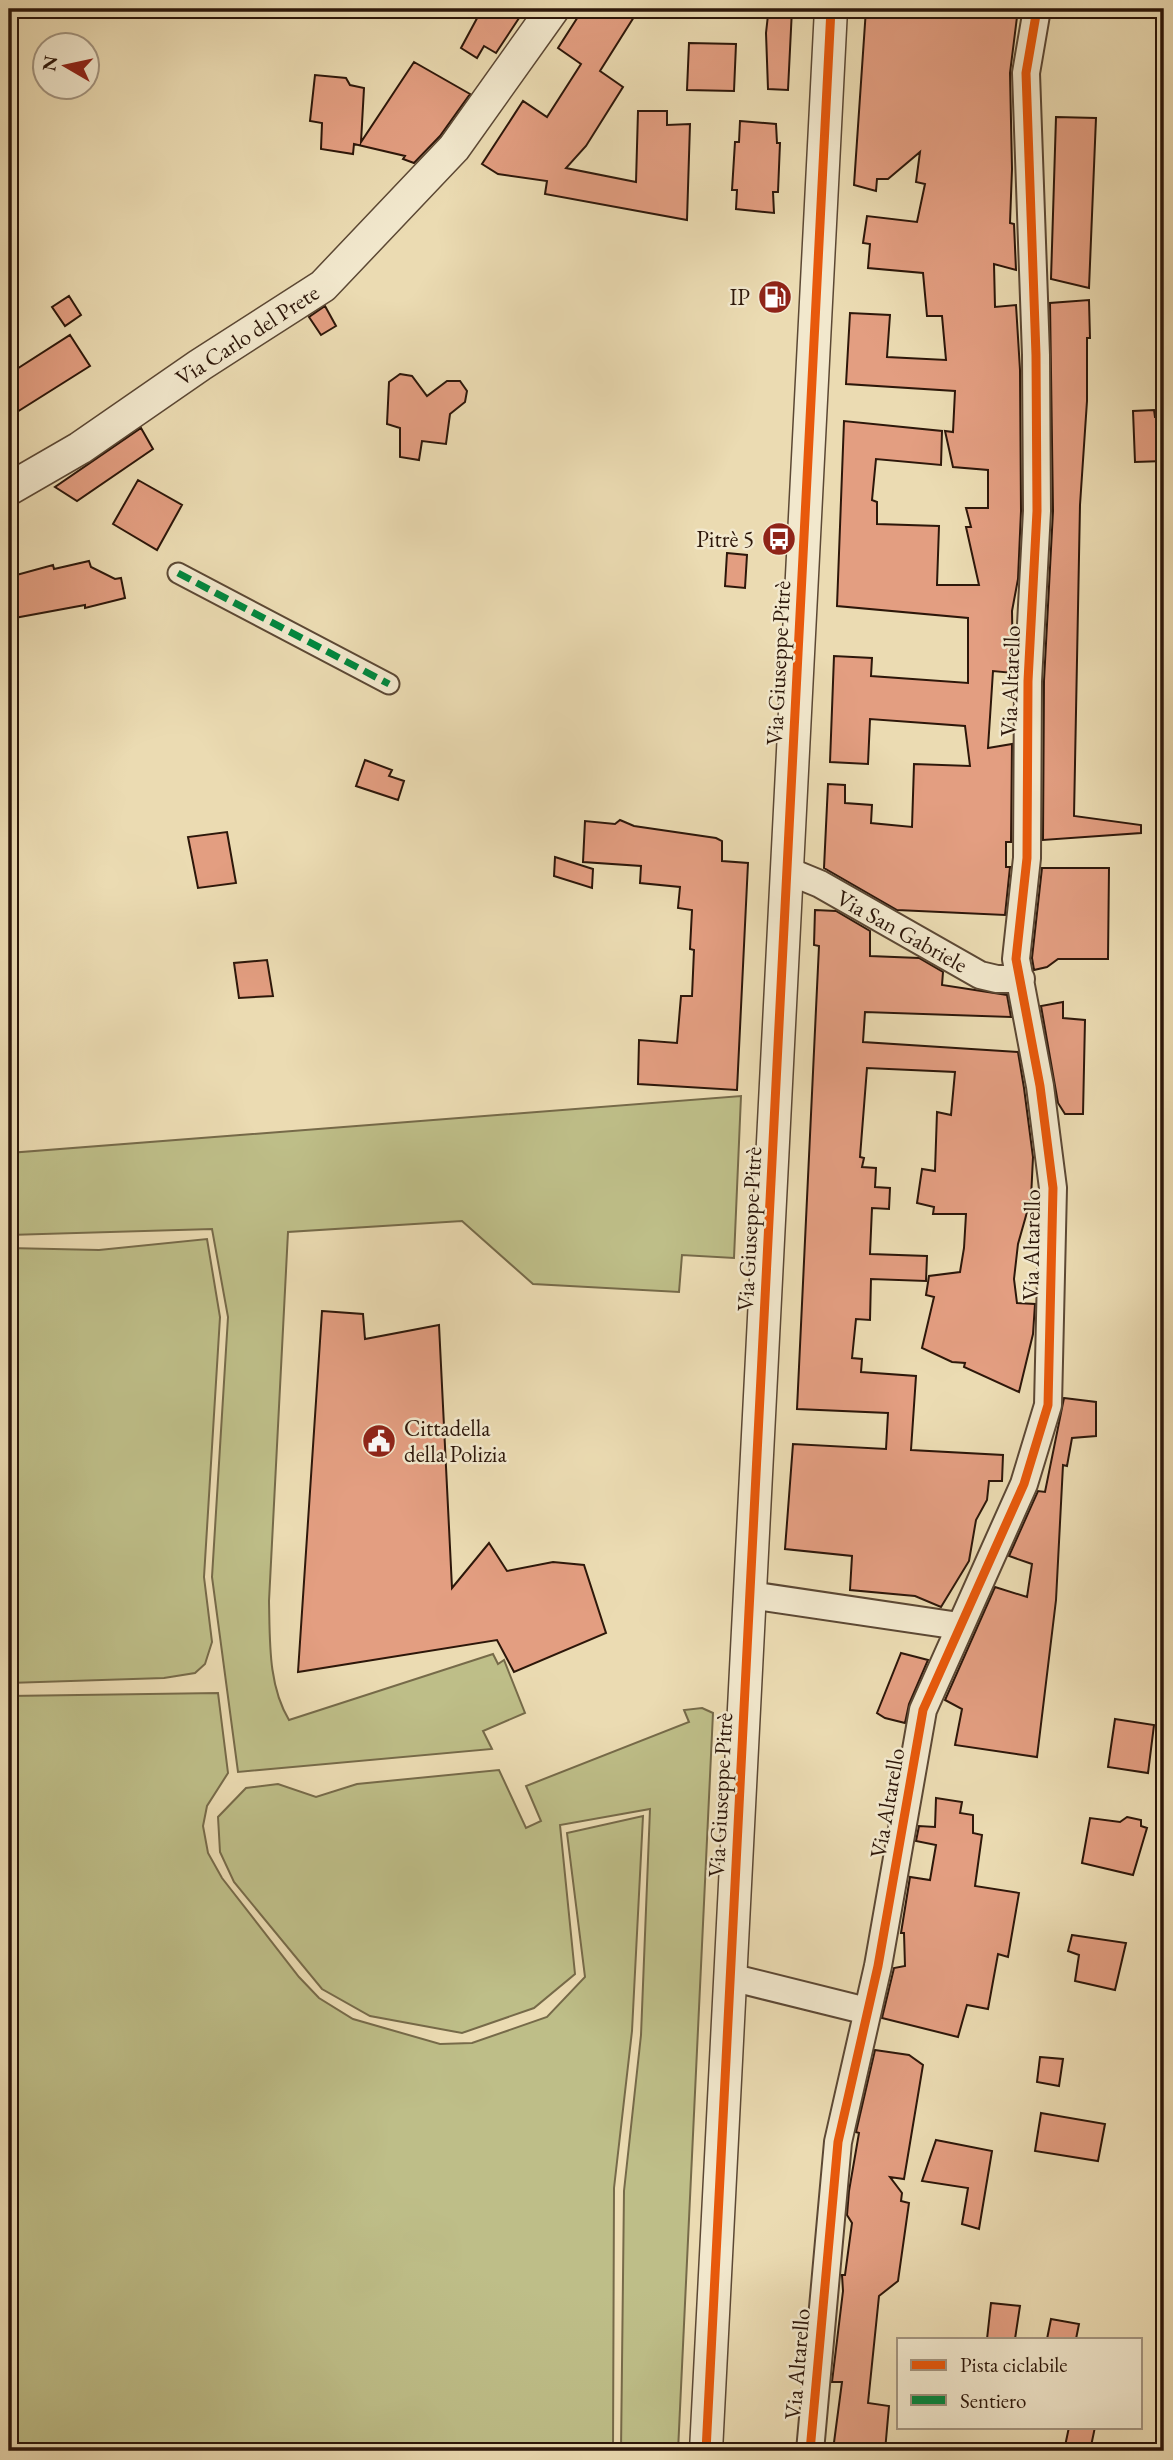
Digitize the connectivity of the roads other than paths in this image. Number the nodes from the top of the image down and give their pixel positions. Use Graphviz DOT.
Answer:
graph roads {
  1 [pos="554,9"];
  2 [pos="831,9"];
  3 [pos="1037,9"];
  4 [pos="9,489"];
  5 [pos="178,573"];
  6 [pos="389,684"];
  7 [pos="786,870"];
  8 [pos="1021,978"];
  9 [pos="750,1595"];
  10 [pos="959,1626"];
  11 [pos="730,1977"];
  12 [pos="867,2011"];
  13 [pos="706,2451"];
  14 [pos="810,2451"];
  1 -- 4 [label="street, Via Carlo del Prete"];
  2 -- 7 [label="street, Via Giuseppe Pitrè"];
  3 -- 8 [label="street, Via Altarello"];
  5 -- 6 [label="street"];
  7 -- 8 [label="street, Via San Gabriele"];
  7 -- 9 [label="street, Via Giuseppe Pitrè"];
  8 -- 10 [label="street, Via Altarello"];
  9 -- 10 [label="street"];
  9 -- 11 [label="street, Via Giuseppe Pitrè"];
  10 -- 12 [label="street, Via Altarello"];
  11 -- 12 [label="street"];
  11 -- 13 [label="street, Via Giuseppe Pitrè"];
  12 -- 14 [label="street, Via Altarello"];
}
